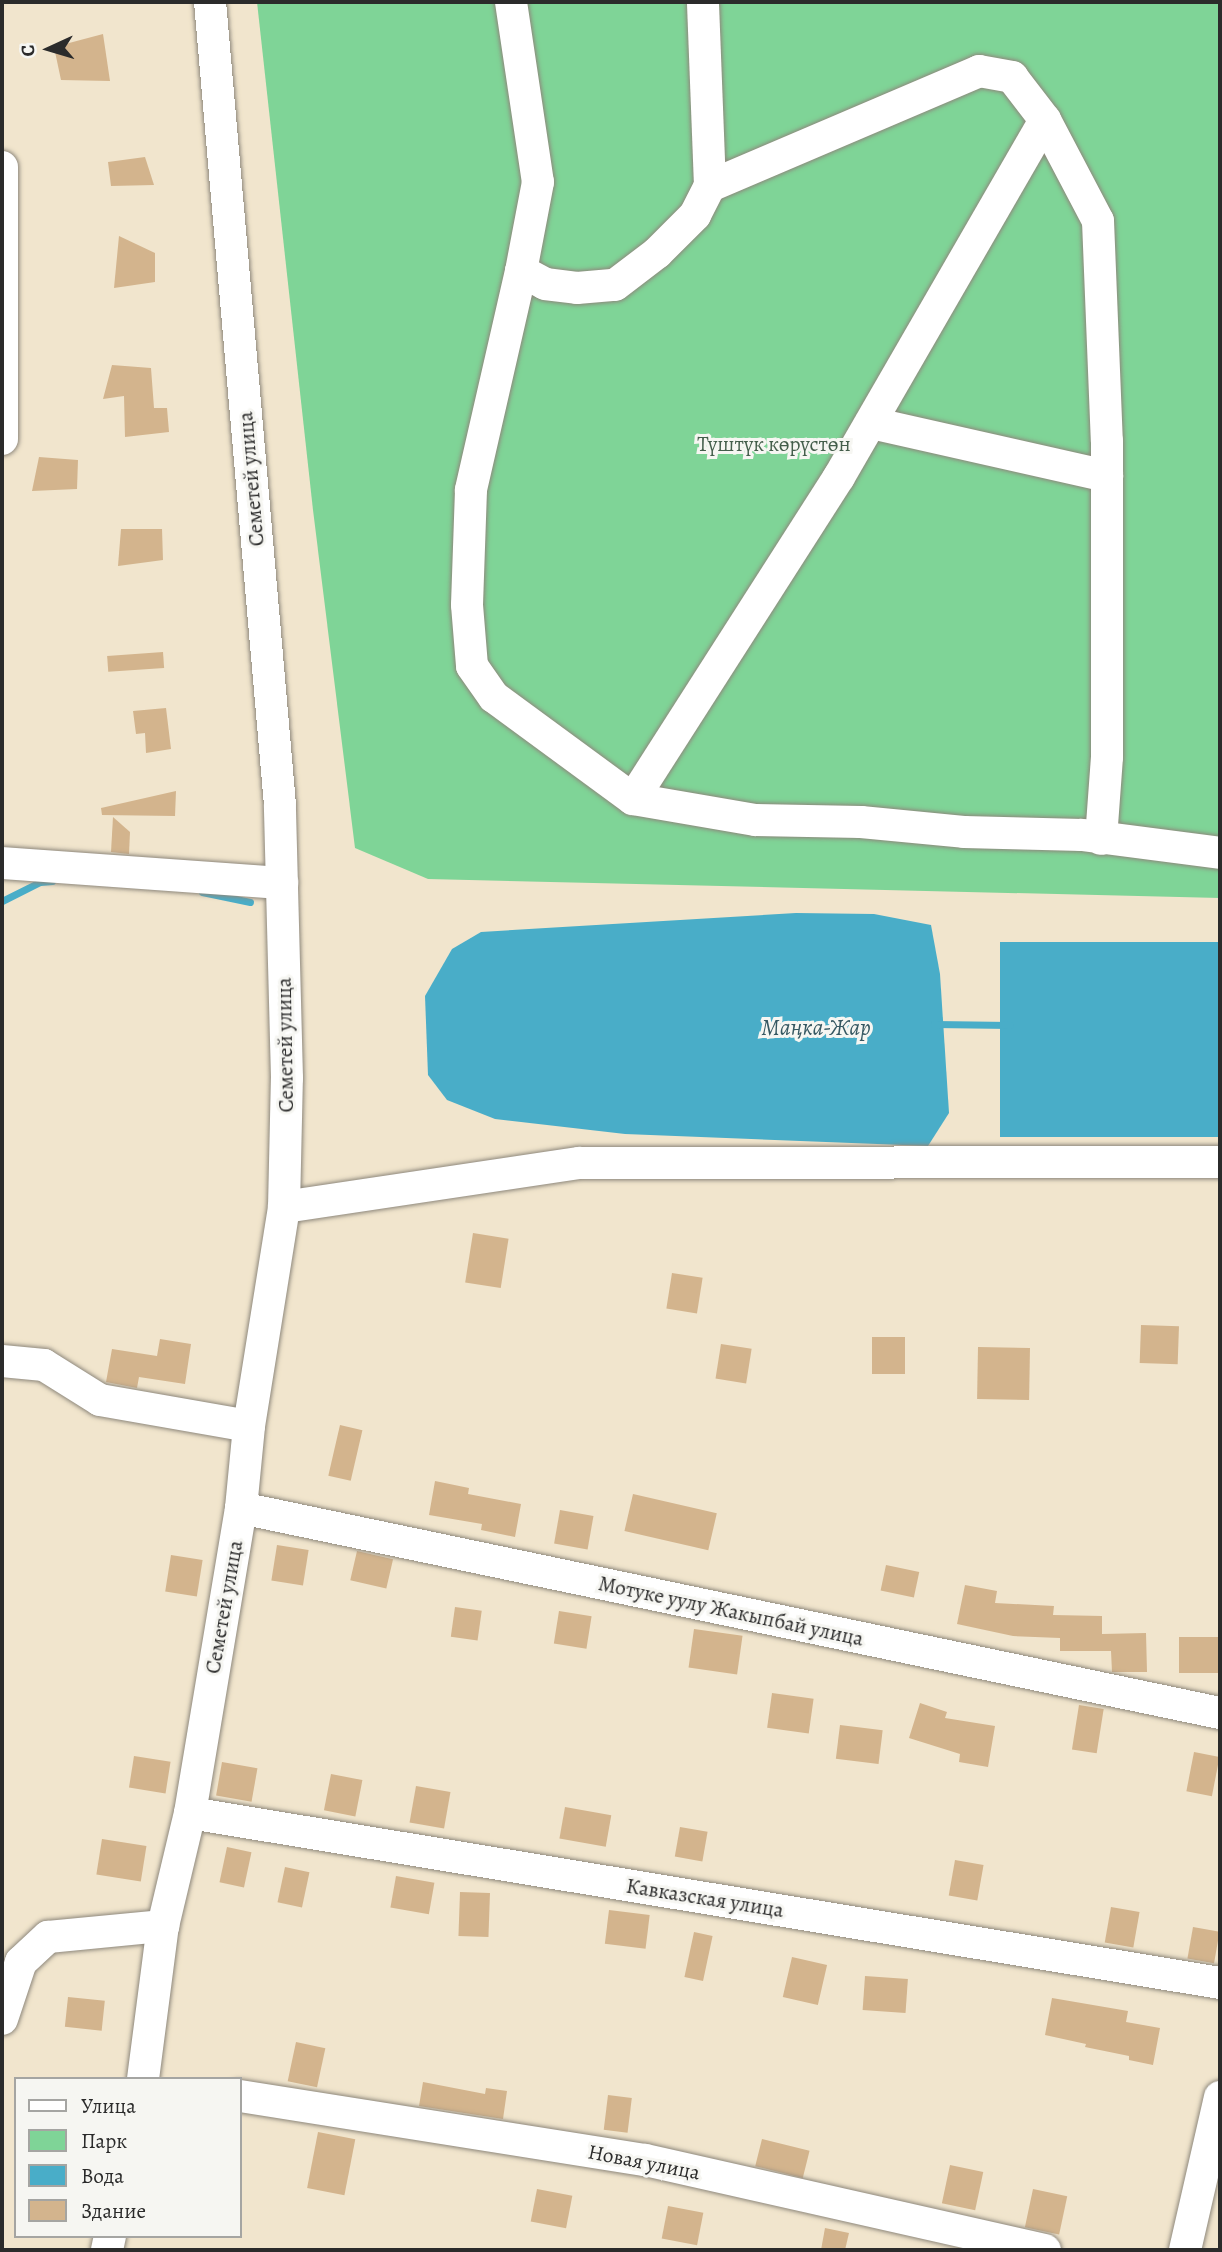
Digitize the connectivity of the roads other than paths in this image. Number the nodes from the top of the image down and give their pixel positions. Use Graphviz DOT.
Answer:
graph roads {
  1 [pos="210,2"];
  2 [pos="514,2"];
  3 [pos="703,2"];
  4 [pos="1045,120"];
  5 [pos="2,167"];
  6 [pos="710,186"];
  7 [pos="521,271"];
  8 [pos="871,423"];
  9 [pos="2,439"];
  10 [pos="1107,476"];
  11 [pos="633,799"];
  12 [pos="1101,838"];
  13 [pos="1220,853"];
  14 [pos="2,863"];
  15 [pos="282,883"];
  16 [pos="1220,1162"];
  17 [pos="284,1207"];
  18 [pos="2,1361"];
  19 [pos="249,1426"];
  20 [pos="241,1508"];
  21 [pos="1220,1713"];
  22 [pos="190,1813"];
  23 [pos="163,1926"];
  24 [pos="1220,1983"];
  25 [pos="2,2019"];
  26 [pos="143,2077"];
  27 [pos="242,2096"];
  28 [pos="1220,2097"];
  29 [pos="1045,2250"];
  30 [pos="1185,2250"];
  1 -- 15 [label="street, Семетей улица"];
  2 -- 7 [label="street"];
  3 -- 6 [label="street"];
  4 -- 6 [label="street"];
  4 -- 8 [label="street"];
  4 -- 10 [label="street"];
  5 -- 9 [label="street"];
  6 -- 7 [label="street"];
  7 -- 11 [label="street"];
  8 -- 10 [label="street"];
  8 -- 11 [label="street"];
  10 -- 12 [label="street"];
  11 -- 12 [label="street"];
  12 -- 13 [label="street"];
  14 -- 15 [label="street"];
  15 -- 17 [label="street, Семетей улица"];
  16 -- 17 [label="street"];
  17 -- 19 [label="street, Семетей улица"];
  18 -- 19 [label="street"];
  19 -- 20 [label="street, Семетей улица"];
  20 -- 21 [label="street, Мотуке уулу Жакыпбай улица"];
  20 -- 22 [label="street, Семетей улица"];
  22 -- 23 [label="street, Семетей улица"];
  22 -- 24 [label="street, Кавказская улица"];
  23 -- 25 [label="street"];
  23 -- 26 [label="street, Семетей улица"];
  27 -- 29 [label="street, Новая улица"];
  28 -- 30 [label="street"];
}
